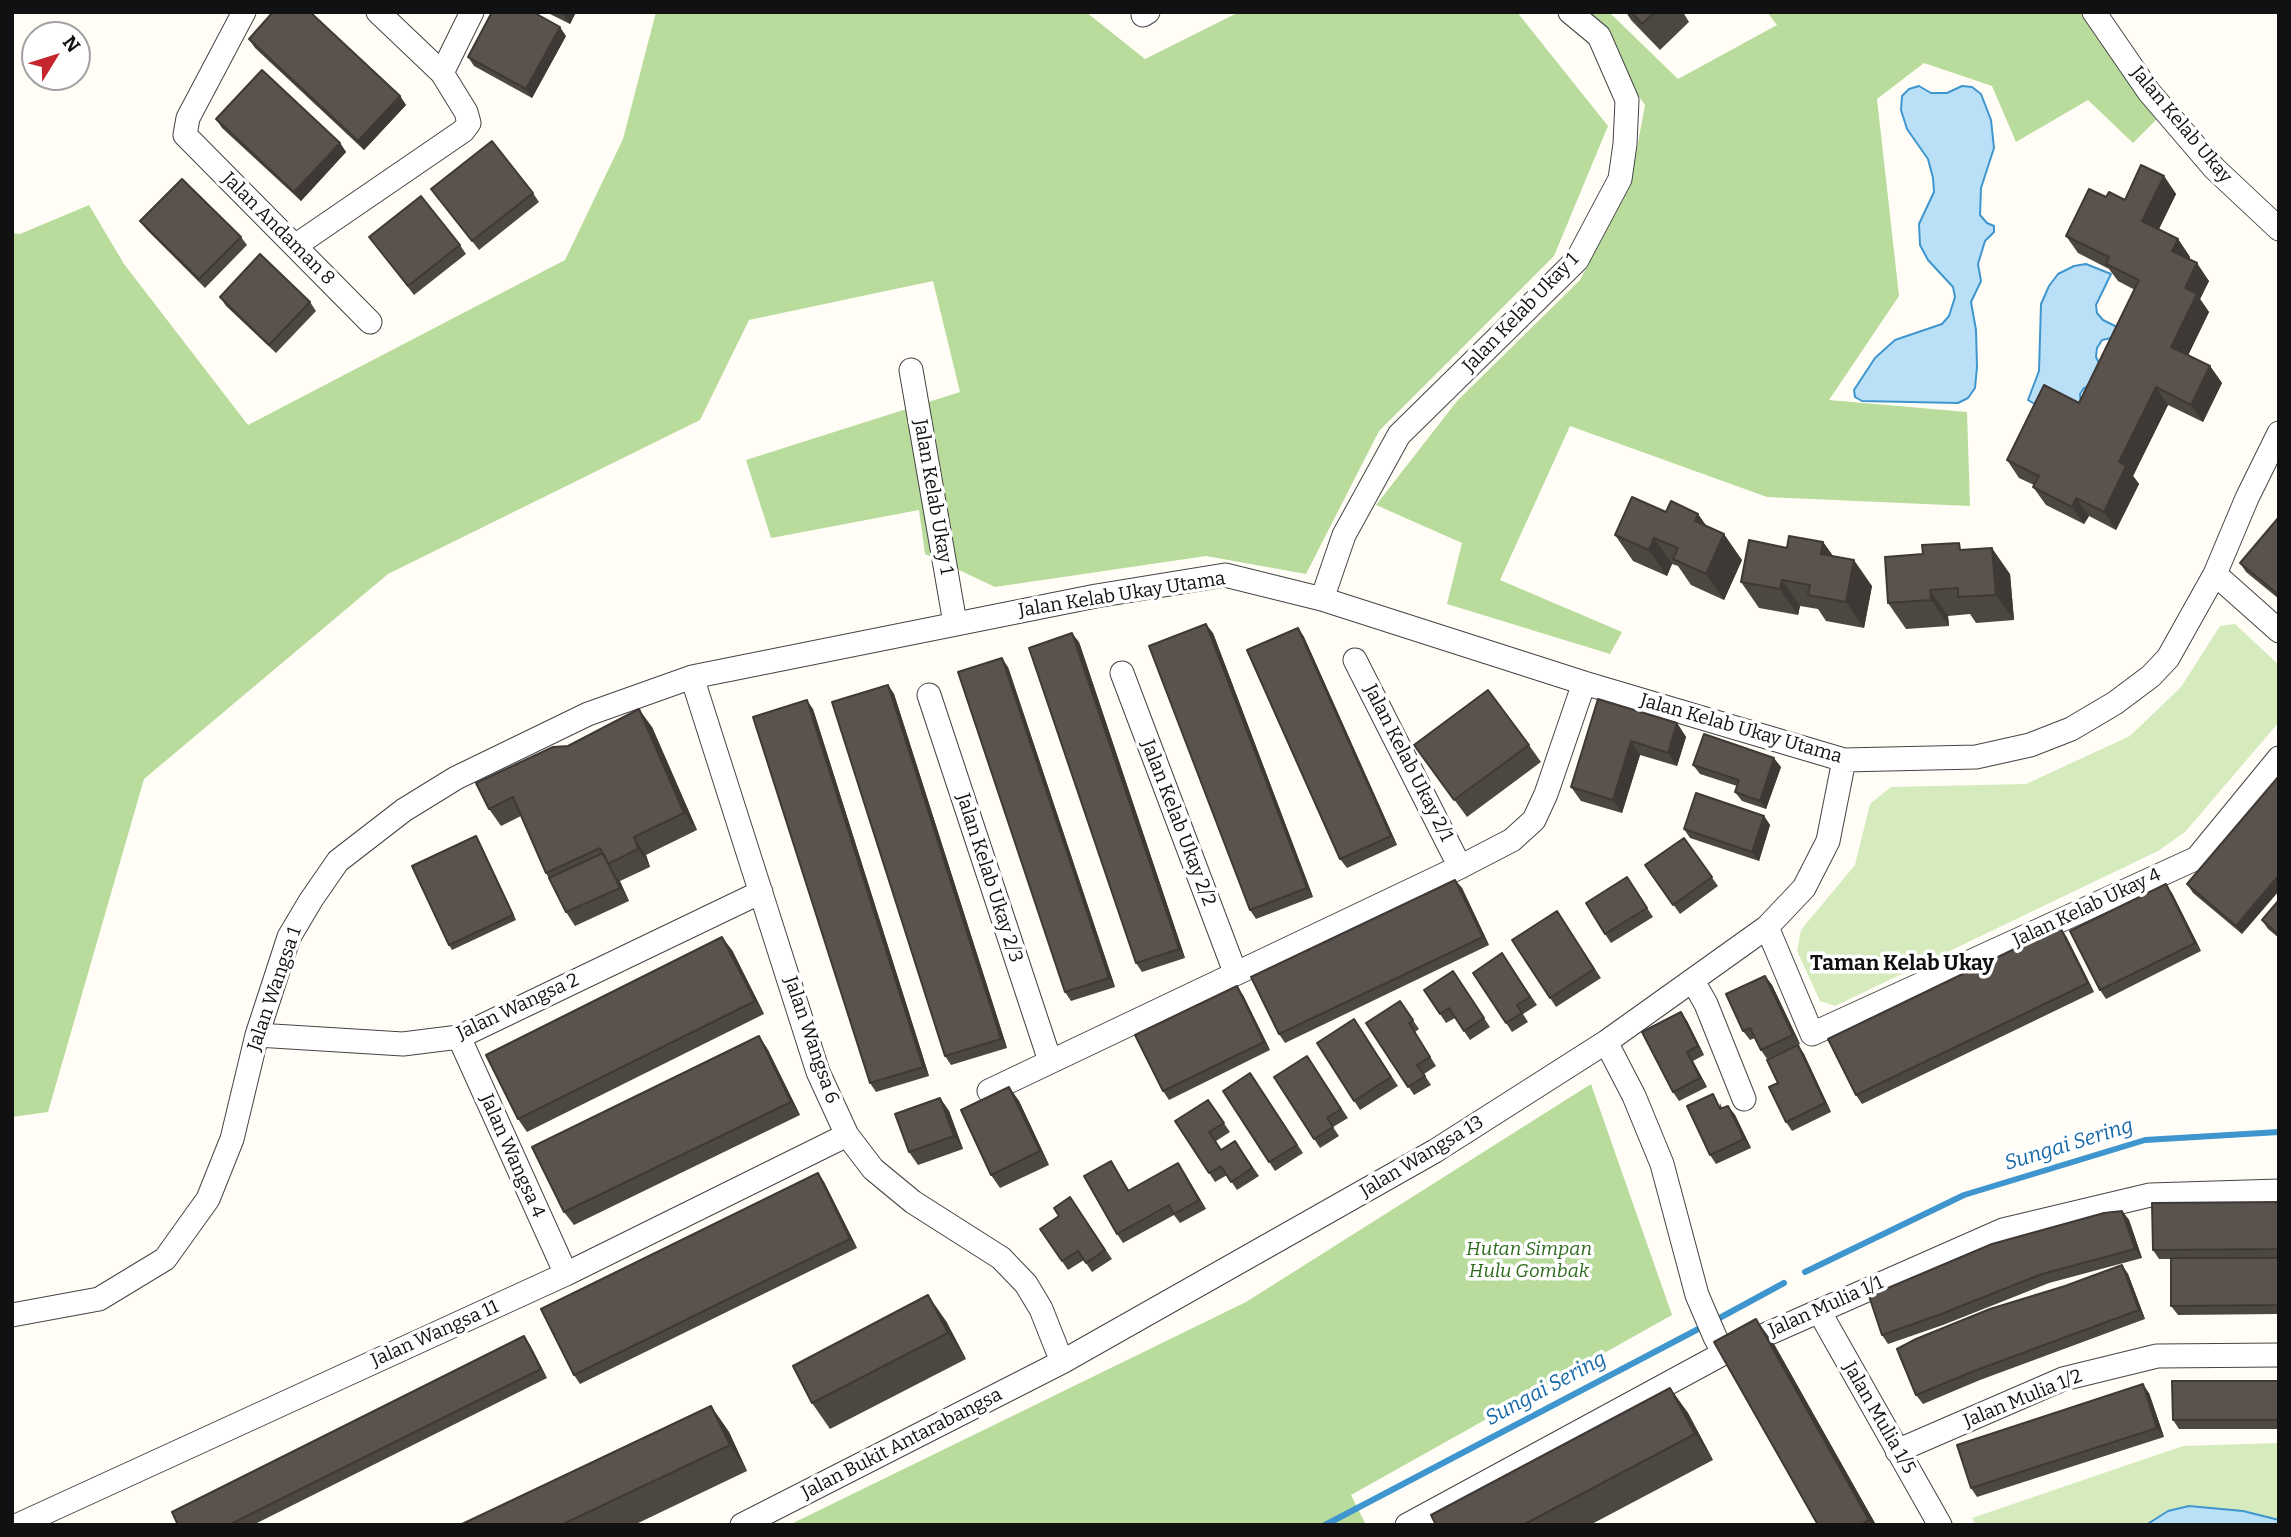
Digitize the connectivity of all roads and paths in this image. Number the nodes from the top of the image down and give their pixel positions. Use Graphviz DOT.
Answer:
graph roads {
  1 [pos="244,12"];
  2 [pos="378,12"];
  3 [pos="472,12"];
  4 [pos="1570,12"];
  5 [pos="2094,12"];
  6 [pos="442,73"];
  7 [pos="2279,229"];
  8 [pos="295,246"];
  9 [pos="370,322"];
  10 [pos="911,370"];
  11 [pos="2279,433"];
  12 [pos="2215,574"];
  13 [pos="1322,599"];
  14 [pos="955,623"];
  15 [pos="2279,631"];
  16 [pos="1355,660"];
  17 [pos="1122,673"];
  18 [pos="692,677"];
  19 [pos="1584,683"];
  20 [pos="929,695"];
  21 [pos="2279,758"];
  22 [pos="1844,760"];
  23 [pos="1460,867"];
  24 [pos="761,892"];
  25 [pos="1767,927"];
  26 [pos="1235,972"];
  27 [pos="1693,981"];
  28 [pos="257,1035"];
  29 [pos="459,1037"];
  30 [pos="1606,1042"];
  31 [pos="1050,1061"];
  32 [pos="989,1091"];
  33 [pos="1744,1099"];
  34 [pos="847,1135"];
  35 [pos="2279,1191"];
  36 [pos="566,1274"];
  37 [pos="1819,1311"];
  38 [pos="12,1315"];
  39 [pos="1720,1345"];
  40 [pos="2279,1355"];
  41 [pos="1062,1362"];
  42 [pos="1897,1451"];
  43 [pos="18,1525"];
  44 [pos="741,1525"];
  45 [pos="1407,1525"];
  46 [pos="1940,1525"];
  1 -- 8 [label="street, Jalan Andaman 8"];
  2 -- 6 [label="street"];
  3 -- 6 [label="street"];
  4 -- 13 [label="street, Jalan Kelab Ukay 1"];
  5 -- 7 [label="street, Jalan Kelab Ukay"];
  6 -- 8 [label="street"];
  8 -- 9 [label="street, Jalan Andaman 8"];
  10 -- 14 [label="street, Jalan Kelab Ukay 1"];
  11 -- 12 [label="street, Jalan Kelab Ukay Utama"];
  12 -- 15 [label="street"];
  12 -- 22 [label="street, Jalan Kelab Ukay Utama"];
  13 -- 14 [label="street, Jalan Kelab Ukay Utama"];
  13 -- 19 [label="street, Jalan Kelab Ukay Utama"];
  14 -- 18 [label="street, Jalan Kelab Ukay Utama"];
  16 -- 23 [label="street, Jalan Kelab Ukay 2/1"];
  17 -- 26 [label="street, Jalan Kelab Ukay 2/2"];
  18 -- 24 [label="street, Jalan Wangsa 6"];
  18 -- 28 [label="street, Jalan Wangsa 1"];
  19 -- 22 [label="street, Jalan Kelab Ukay Utama"];
  19 -- 23 [label="street"];
  20 -- 31 [label="street, Jalan Kelab Ukay 2/3"];
  21 -- 25 [label="street, Jalan Kelab Ukay 4"];
  22 -- 25 [label="street, Jalan Wangsa 13"];
  23 -- 26 [label="street"];
  24 -- 29 [label="street, Jalan Wangsa 2"];
  24 -- 34 [label="street, Jalan Wangsa 6"];
  25 -- 27 [label="street, Jalan Wangsa 13"];
  26 -- 31 [label="street"];
  27 -- 30 [label="street, Jalan Wangsa 13"];
  27 -- 33 [label="street"];
  28 -- 29 [label="street, Jalan Wangsa 2"];
  28 -- 38 [label="street, Jalan Wangsa 1"];
  29 -- 36 [label="street, Jalan Wangsa 4"];
  30 -- 39 [label="street"];
  30 -- 41 [label="street, Jalan Wangsa 13"];
  31 -- 32 [label="street"];
  34 -- 36 [label="street, Jalan Wangsa 11"];
  34 -- 41 [label="street, Jalan Wangsa 6"];
  35 -- 37 [label="street, Jalan Mulia 1/1"];
  36 -- 43 [label="street, Jalan Wangsa 11"];
  37 -- 39 [label="street, Jalan Mulia 1/1"];
  37 -- 42 [label="street, Jalan Mulia 1/5"];
  39 -- 45 [label="street, Jalan Mulia 1/1"];
  40 -- 42 [label="street, Jalan Mulia 1/2"];
  41 -- 44 [label="street, Jalan Bukit Antarabangsa"];
  42 -- 46 [label="street, Jalan Mulia 1/5"];
}
